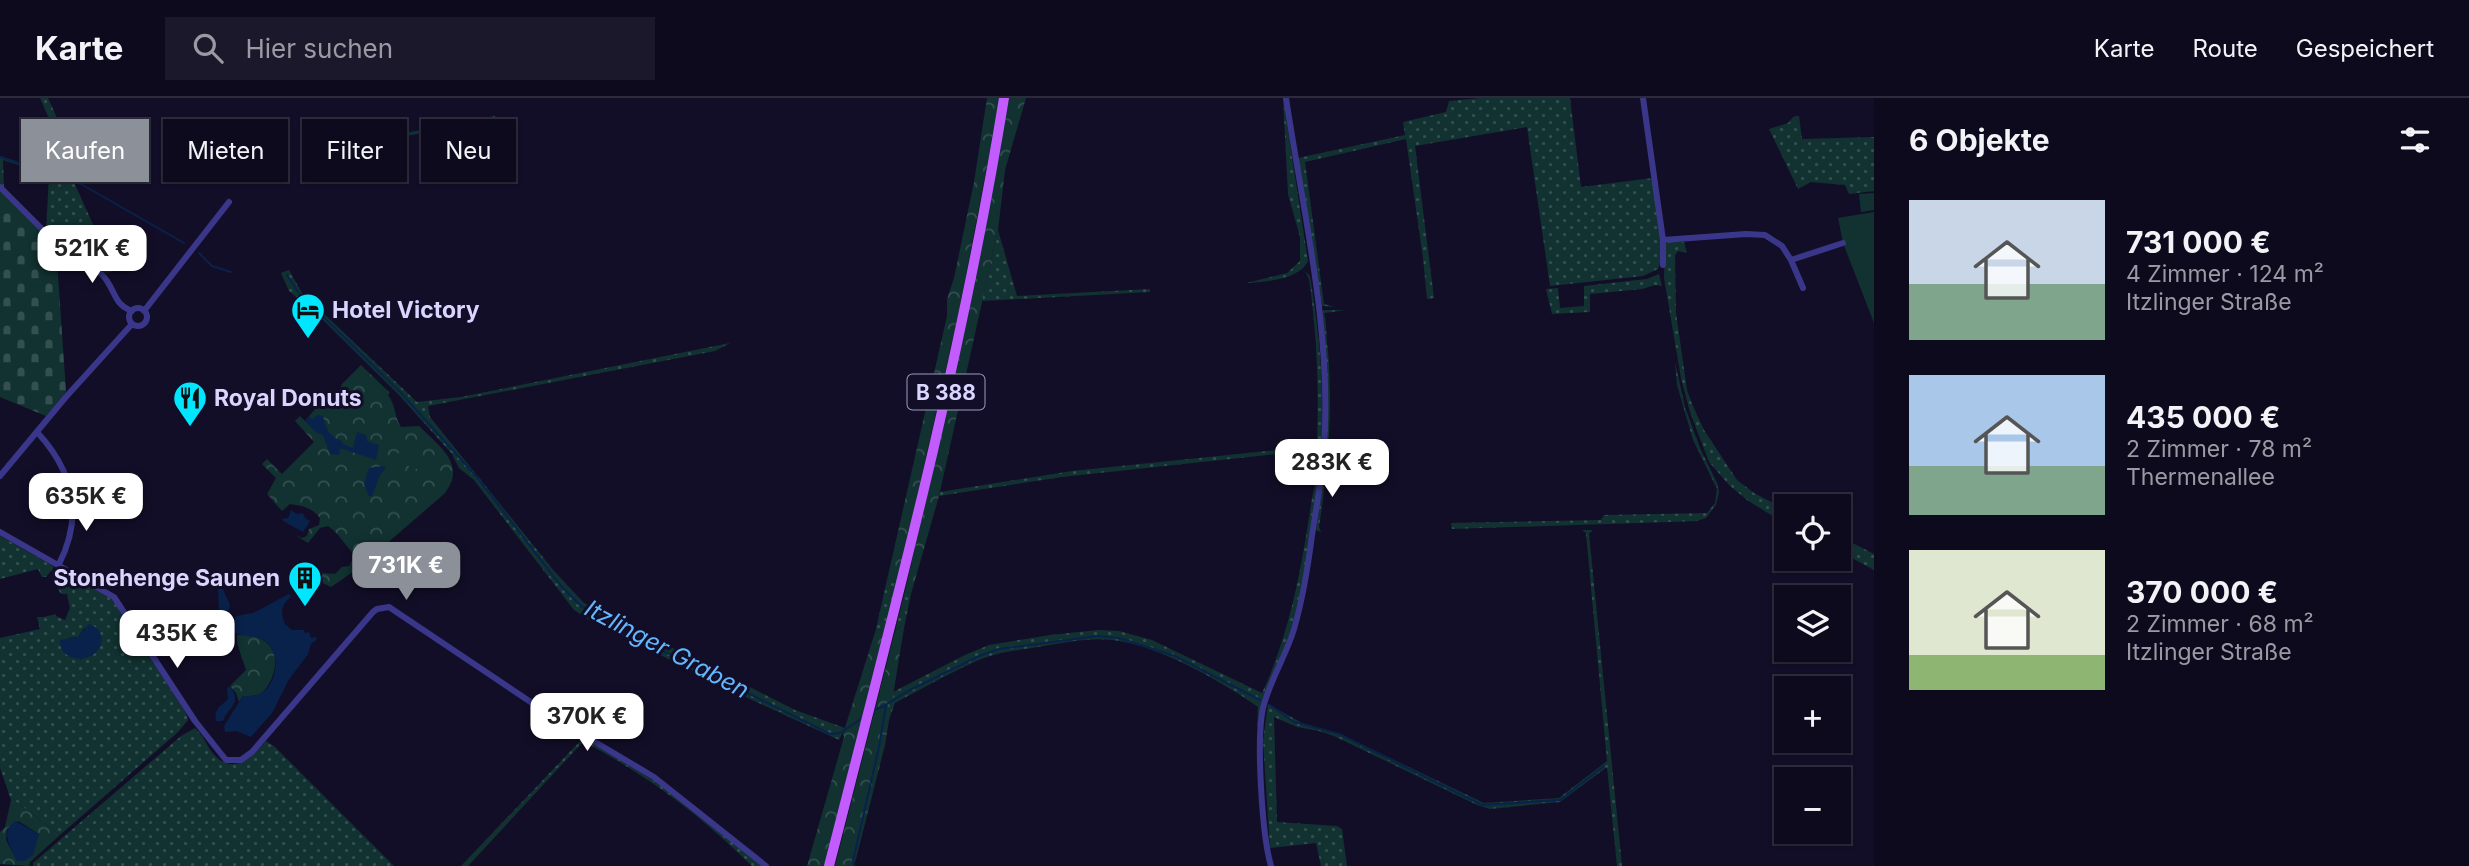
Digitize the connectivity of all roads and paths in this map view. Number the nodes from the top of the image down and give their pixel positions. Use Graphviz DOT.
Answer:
graph roads {
  1 [pos="1004,98"];
  2 [pos="1286,98"];
  3 [pos="1643,98"];
  4 [pos="0,187"];
  5 [pos="229,202"];
  6 [pos="1663,240"];
  7 [pos="1843,243"];
  8 [pos="1791,260"];
  9 [pos="1663,265"];
  10 [pos="1803,288"];
  11 [pos="132,311"];
  12 [pos="144,311"];
  13 [pos="132,324"];
  14 [pos="37,432"];
  15 [pos="0,476"];
  16 [pos="0,532"];
  17 [pos="59,564"];
  18 [pos="766,866"];
  19 [pos="829,866"];
  20 [pos="1271,866"];
  1 -- 19 [label="main road, B 388"];
  2 -- 20 [label="street"];
  3 -- 6 [label="street"];
  4 -- 11 [label="street"];
  5 -- 12 [label="street"];
  6 -- 8 [label="street"];
  6 -- 9 [label="street"];
  7 -- 8 [label="street"];
  8 -- 10 [label="street"];
  11 -- 12 [label="street"];
  11 -- 13 [label="street"];
  12 -- 13 [label="street"];
  13 -- 14 [label="street"];
  14 -- 15 [label="street"];
  14 -- 17 [label="street"];
  16 -- 17 [label="street"];
  17 -- 18 [label="street"];
}
